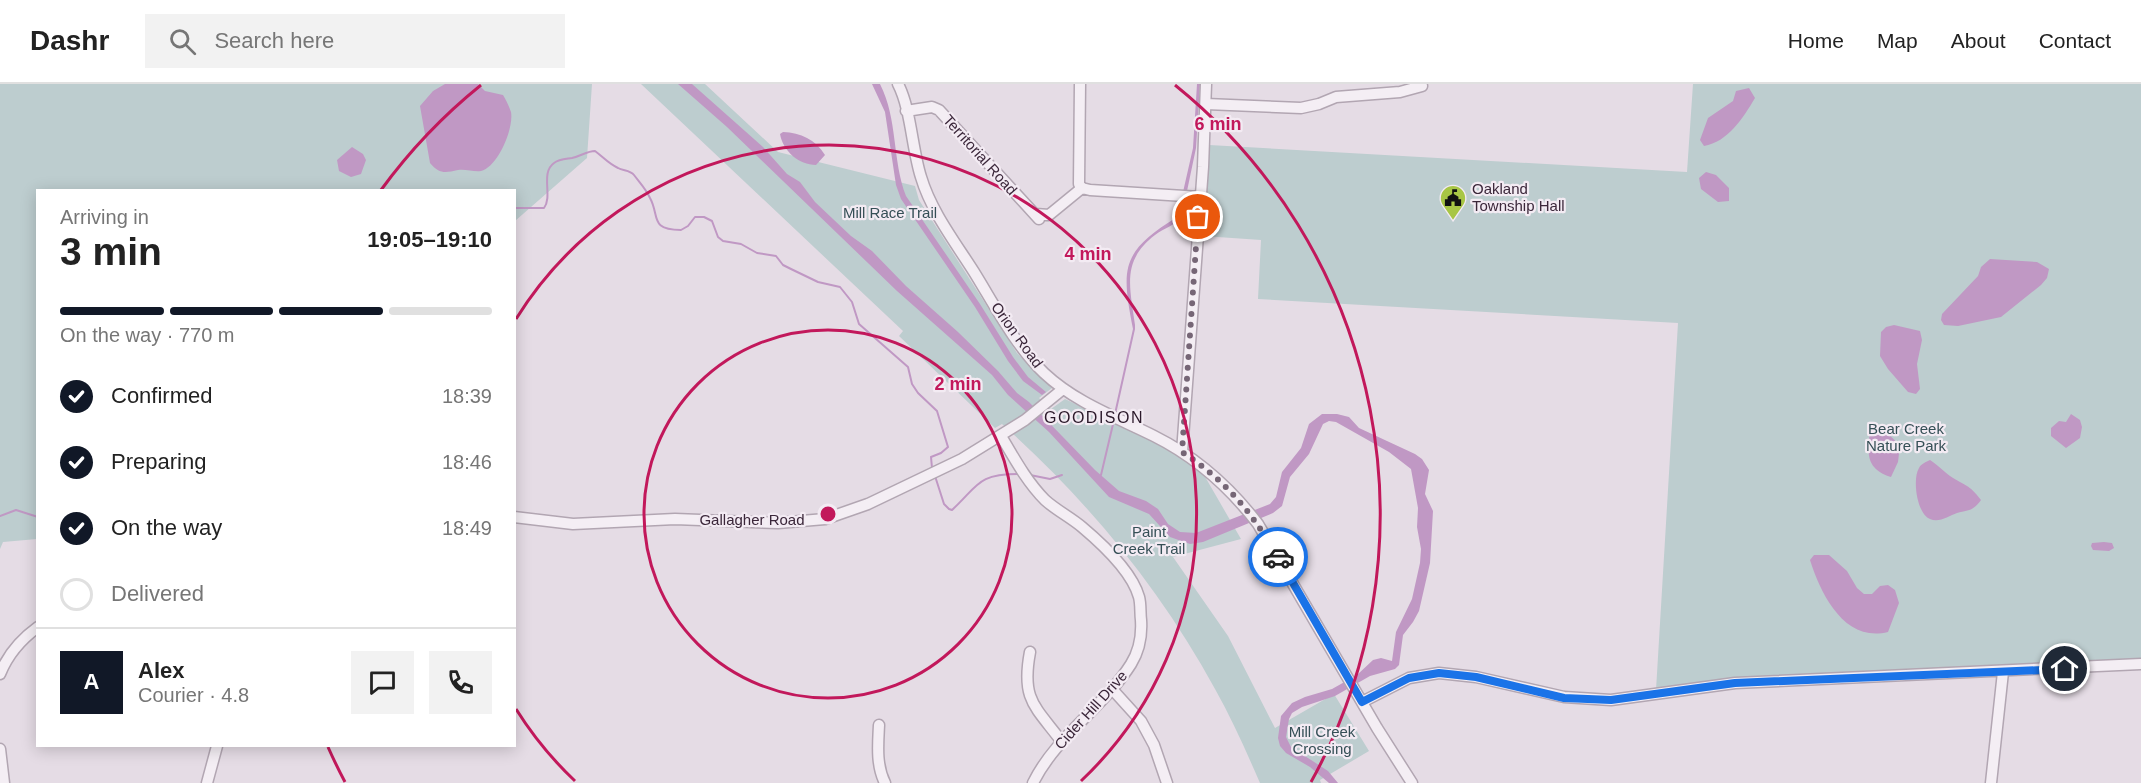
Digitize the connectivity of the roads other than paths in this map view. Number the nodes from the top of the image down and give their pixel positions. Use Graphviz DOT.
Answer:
graph roads {
  1 [pos="898,84"];
  2 [pos="1080,84"];
  3 [pos="1206,84"];
  4 [pos="1422,86"];
  5 [pos="1206,104"];
  6 [pos="906,111"];
  7 [pos="1083,188"];
  8 [pos="1200,197"];
  9 [pos="1063,389"];
  10 [pos="1000,436"];
  11 [pos="1182,452"];
  12 [pos="516,517"];
  13 [pos="36,628"];
  14 [pos="1030,652"];
  15 [pos="2141,664"];
  16 [pos="2003,672"];
  17 [pos="0,674"];
  18 [pos="1112,689"];
  19 [pos="1362,702"];
  20 [pos="879,726"];
  21 [pos="1062,742"];
  22 [pos="217,747"];
  23 [pos="0,749"];
  24 [pos="4,783"];
  25 [pos="207,783"];
  26 [pos="885,783"];
  27 [pos="1033,783"];
  28 [pos="1167,783"];
  29 [pos="1412,783"];
  30 [pos="1991,783"];
  1 -- 6 [label="street"];
  2 -- 7 [label="street"];
  3 -- 5 [label="street"];
  4 -- 5 [label="street"];
  5 -- 8 [label="street"];
  6 -- 7 [label="street, Territorial Road"];
  6 -- 9 [label="street, Orion Road"];
  7 -- 8 [label="street"];
  8 -- 11 [label="street"];
  9 -- 10 [label="street, Gallagher Road"];
  9 -- 11 [label="street, Orion Road"];
  10 -- 12 [label="street, Gallagher Road"];
  10 -- 18 [label="street, Cider Hill Drive"];
  11 -- 19 [label="street, Orion Road"];
  13 -- 17 [label="street"];
  14 -- 21 [label="street"];
  15 -- 16 [label="street"];
  16 -- 19 [label="street"];
  16 -- 30 [label="street"];
  18 -- 21 [label="street, Cider Hill Drive"];
  18 -- 28 [label="street"];
  19 -- 29 [label="street, Orion Road"];
  20 -- 26 [label="street"];
  21 -- 27 [label="street, Cider Hill Drive"];
  22 -- 25 [label="street"];
  23 -- 24 [label="street"];
}
